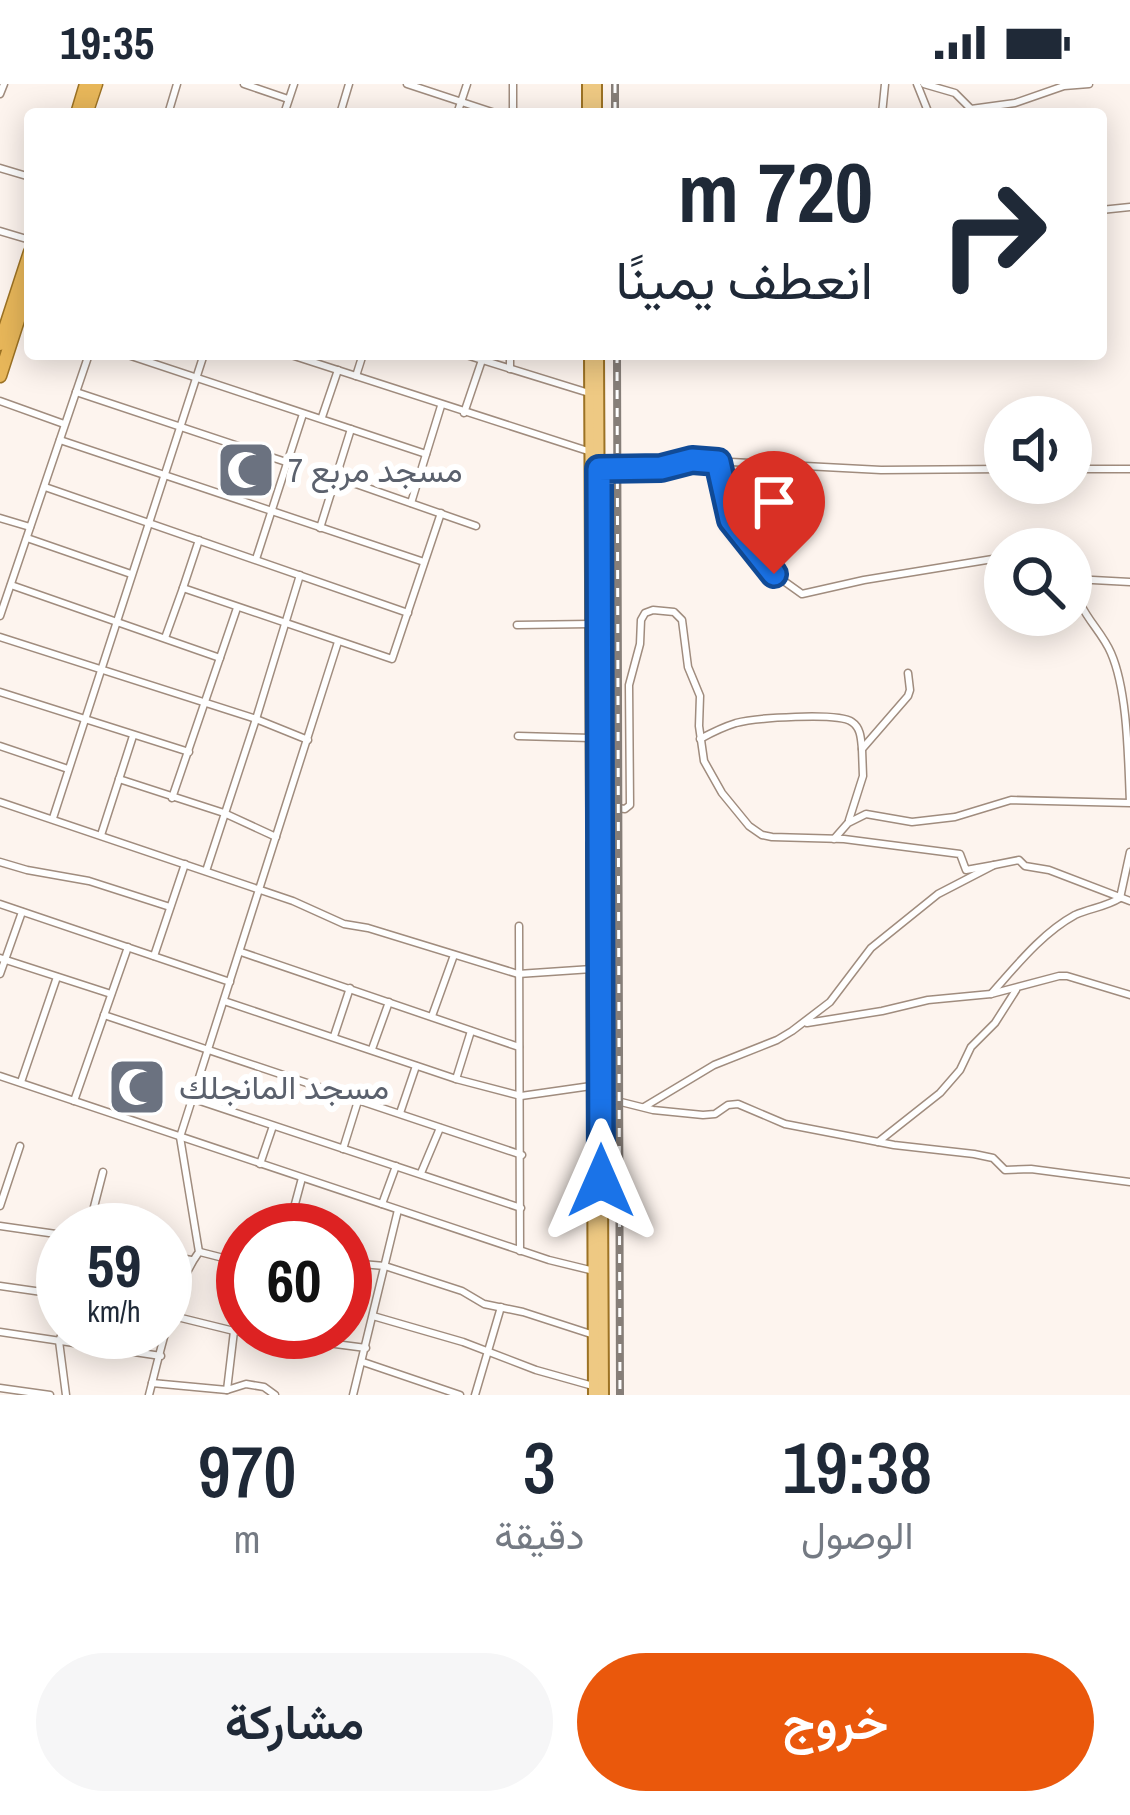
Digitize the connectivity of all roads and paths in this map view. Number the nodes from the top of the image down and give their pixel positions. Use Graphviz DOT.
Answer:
graph roads {
  1 [pos="4,84"];
  2 [pos="166,84"];
  3 [pos="244,84"];
  4 [pos="294,84"];
  5 [pos="467,84"];
  6 [pos="921,84"];
  7 [pos="1089,84"];
  8 [pos="412,85"];
  9 [pos="177,86"];
  10 [pos="0,94"];
  11 [pos="288,99"];
  12 [pos="461,102"];
  13 [pos="286,108"];
  14 [pos="459,108"];
  15 [pos="480,108"];
  16 [pos="969,108"];
  17 [pos="978,108"];
  18 [pos="24,265"];
  19 [pos="7,300"];
  20 [pos="24,320"];
  21 [pos="0,344"];
  22 [pos="86,360"];
  23 [pos="142,360"];
  24 [pos="156,360"];
  25 [pos="203,360"];
  26 [pos="307,360"];
  27 [pos="361,360"];
  28 [pos="482,360"];
  29 [pos="510,360"];
  30 [pos="593,360"];
  31 [pos="594,360"];
  32 [pos="154,364"];
  33 [pos="510,369"];
  34 [pos="338,370"];
  35 [pos="0,376"];
  36 [pos="356,376"];
  37 [pos="197,378"];
  38 [pos="76,392"];
  39 [pos="590,393"];
  40 [pos="0,401"];
  41 [pos="441,406"];
  42 [pos="303,413"];
  43 [pos="464,413"];
  44 [pos="321,419"];
  45 [pos="65,424"];
  46 [pos="180,427"];
  47 [pos="351,430"];
  48 [pos="60,440"];
  49 [pos="591,452"];
  50 [pos="426,454"];
  51 [pos="286,462"];
  52 [pos="718,462"];
  53 [pos="599,469"];
  54 [pos="984,469"];
  55 [pos="1092,469"];
  56 [pos="1130,469"];
  57 [pos="165,475"];
  58 [pos="336,477"];
  59 [pos="45,487"];
  60 [pos="411,502"];
  61 [pos="271,510"];
  62 [pos="441,513"];
  63 [pos="0,518"];
  64 [pos="150,524"];
  65 [pos="476,526"];
  66 [pos="30,527"];
  67 [pos="320,528"];
  68 [pos="27,538"];
  69 [pos="199,540"];
  70 [pos="256,559"];
  71 [pos="984,560"];
  72 [pos="424,562"];
  73 [pos="133,574"];
  74 [pos="300,575"];
  75 [pos="1092,579"];
  76 [pos="1130,582"];
  77 [pos="11,585"];
  78 [pos="183,588"];
  79 [pos="237,607"];
  80 [pos="408,613"];
  81 [pos="0,616"];
  82 [pos="116,622"];
  83 [pos="284,623"];
  84 [pos="591,624"];
  85 [pos="517,625"];
  86 [pos="1092,626"];
  87 [pos="0,637"];
  88 [pos="165,638"];
  89 [pos="338,642"];
  90 [pos="220,658"];
  91 [pos="100,670"];
  92 [pos="908,674"];
  93 [pos="0,692"];
  94 [pos="205,704"];
  95 [pos="84,718"];
  96 [pos="256,719"];
  97 [pos="133,736"];
  98 [pos="518,736"];
  99 [pos="591,738"];
  100 [pos="700,739"];
  101 [pos="308,740"];
  102 [pos="0,746"];
  103 [pos="862,749"];
  104 [pos="189,752"];
  105 [pos="68,769"];
  106 [pos="118,779"];
  107 [pos="172,798"];
  108 [pos="0,802"];
  109 [pos="1130,803"];
  110 [pos="598,806"];
  111 [pos="224,813"];
  112 [pos="52,819"];
  113 [pos="848,823"];
  114 [pos="100,836"];
  115 [pos="276,837"];
  116 [pos="834,839"];
  117 [pos="1130,852"];
  118 [pos="0,862"];
  119 [pos="185,864"];
  120 [pos="994,866"];
  121 [pos="206,871"];
  122 [pos="259,889"];
  123 [pos="1120,898"];
  124 [pos="1130,902"];
  125 [pos="0,904"];
  126 [pos="170,908"];
  127 [pos="22,912"];
  128 [pos="519,926"];
  129 [pos="128,947"];
  130 [pos="241,952"];
  131 [pos="454,955"];
  132 [pos="154,956"];
  133 [pos="3,959"];
  134 [pos="592,969"];
  135 [pos="0,974"];
  136 [pos="518,974"];
  137 [pos="57,977"];
  138 [pos="230,982"];
  139 [pos="1018,987"];
  140 [pos="350,988"];
  141 [pos="111,994"];
  142 [pos="991,994"];
  143 [pos="1130,994"];
  144 [pos="224,1001"];
  145 [pos="389,1002"];
  146 [pos="104,1016"];
  147 [pos="433,1016"];
  148 [pos="803,1023"];
  149 [pos="472,1030"];
  150 [pos="334,1038"];
  151 [pos="519,1047"];
  152 [pos="208,1050"];
  153 [pos="372,1050"];
  154 [pos="416,1066"];
  155 [pos="0,1076"];
  156 [pos="456,1079"];
  157 [pos="21,1083"];
  158 [pos="595,1093"];
  159 [pos="521,1096"];
  160 [pos="191,1098"];
  161 [pos="358,1100"];
  162 [pos="74,1101"];
  163 [pos="644,1107"];
  164 [pos="400,1114"];
  165 [pos="273,1126"];
  166 [pos="440,1128"];
  167 [pos="180,1137"];
  168 [pos="878,1142"];
  169 [pos="20,1146"];
  170 [pos="343,1149"];
  171 [pos="521,1155"];
  172 [pos="260,1164"];
  173 [pos="396,1166"];
  174 [pos="104,1172"];
  175 [pos="421,1173"];
  176 [pos="302,1178"];
  177 [pos="1130,1182"];
  178 [pos="2,1193"];
  179 [pos="95,1203"];
  180 [pos="295,1203"];
  181 [pos="382,1204"];
  182 [pos="0,1205"];
  183 [pos="521,1208"];
  184 [pos="398,1210"];
  185 [pos="0,1226"];
  186 [pos="36,1231"];
  187 [pos="520,1251"];
  188 [pos="199,1252"];
  189 [pos="216,1256"];
  190 [pos="193,1261"];
  191 [pos="372,1265"];
  192 [pos="385,1266"];
  193 [pos="594,1271"];
  194 [pos="0,1286"];
  195 [pos="36,1291"];
  196 [pos="501,1306"];
  197 [pos="374,1316"];
  198 [pos="372,1324"];
  199 [pos="0,1332"];
  200 [pos="594,1335"];
  201 [pos="36,1337"];
  202 [pos="489,1351"];
  203 [pos="61,1359"];
  204 [pos="160,1359"];
  205 [pos="231,1359"];
  206 [pos="364,1359"];
  207 [pos="363,1362"];
  208 [pos="152,1383"];
  209 [pos="0,1388"];
  210 [pos="227,1390"];
  211 [pos="597,1392"];
  212 [pos="50,1395"];
  213 [pos="66,1395"];
  214 [pos="149,1395"];
  215 [pos="275,1395"];
  216 [pos="353,1395"];
  217 [pos="460,1395"];
  218 [pos="476,1395"];
  1 -- 10 [label="street"];
  2 -- 9 [label="street"];
  3 -- 11 [label="street"];
  4 -- 11 [label="street"];
  5 -- 12 [label="street"];
  6 -- 16 [label="street"];
  7 -- 17 [label="street"];
  8 -- 12 [label="street"];
  11 -- 13 [label="street"];
  12 -- 14 [label="street"];
  12 -- 15 [label="street"];
  18 -- 19 [label="highway"];
  19 -- 21 [label="highway"];
  20 -- 35 [label="highway"];
  22 -- 38 [label="street"];
  23 -- 32 [label="street"];
  24 -- 32 [label="street"];
  25 -- 37 [label="street"];
  26 -- 34 [label="street"];
  27 -- 36 [label="street"];
  28 -- 33 [label="street"];
  28 -- 43 [label="street"];
  29 -- 33 [label="street"];
  30 -- 39 [label="main road"];
  31 -- 53 [label="main road"];
  32 -- 37 [label="street"];
  33 -- 39 [label="street"];
  34 -- 36 [label="street"];
  34 -- 44 [label="street"];
  36 -- 41 [label="street"];
  37 -- 42 [label="street"];
  37 -- 46 [label="street"];
  38 -- 45 [label="street"];
  38 -- 46 [label="street"];
  39 -- 49 [label="main road"];
  40 -- 45 [label="street"];
  41 -- 43 [label="street"];
  41 -- 50 [label="street"];
  42 -- 44 [label="street"];
  42 -- 51 [label="street"];
  43 -- 49 [label="street"];
  44 -- 47 [label="street"];
  45 -- 48 [label="street"];
  46 -- 51 [label="street"];
  46 -- 57 [label="street"];
  47 -- 50 [label="street"];
  47 -- 58 [label="street"];
  48 -- 57 [label="street"];
  48 -- 59 [label="street"];
  49 -- 84 [label="main road"];
  50 -- 60 [label="street"];
  51 -- 61 [label="street"];
  52 -- 53 [label="street"];
  52 -- 54 [label="street"];
  52 -- 71 [label="street"];
  53 -- 110 [label="main road"];
  55 -- 56 [label="street"];
  57 -- 61 [label="street"];
  57 -- 64 [label="street"];
  58 -- 60 [label="street"];
  58 -- 67 [label="street"];
  59 -- 64 [label="street"];
  59 -- 66 [label="street"];
  60 -- 62 [label="street"];
  61 -- 67 [label="street"];
  61 -- 70 [label="street"];
  62 -- 65 [label="street"];
  62 -- 72 [label="street"];
  63 -- 66 [label="street"];
  64 -- 69 [label="street"];
  64 -- 73 [label="street"];
  66 -- 68 [label="street"];
  67 -- 72 [label="street"];
  68 -- 73 [label="street"];
  68 -- 77 [label="street"];
  69 -- 70 [label="street"];
  69 -- 78 [label="street"];
  70 -- 74 [label="street"];
  72 -- 80 [label="street"];
  73 -- 82 [label="street"];
  74 -- 80 [label="street"];
  74 -- 83 [label="street"];
  75 -- 76 [label="street"];
  77 -- 81 [label="street"];
  77 -- 82 [label="street"];
  78 -- 79 [label="street"];
  78 -- 88 [label="street"];
  79 -- 83 [label="street"];
  79 -- 90 [label="street"];
  80 -- 89 [label="street"];
  82 -- 88 [label="street"];
  82 -- 91 [label="street"];
  83 -- 89 [label="street"];
  83 -- 96 [label="street"];
  84 -- 85 [label="street"];
  84 -- 99 [label="main road"];
  86 -- 109 [label="street"];
  87 -- 91 [label="street"];
  88 -- 90 [label="street"];
  89 -- 101 [label="street"];
  90 -- 94 [label="street"];
  91 -- 94 [label="street"];
  91 -- 95 [label="street"];
  92 -- 103 [label="street"];
  93 -- 95 [label="street"];
  94 -- 96 [label="street"];
  94 -- 104 [label="street"];
  95 -- 97 [label="street"];
  95 -- 105 [label="street"];
  96 -- 101 [label="street"];
  96 -- 111 [label="street"];
  97 -- 104 [label="street"];
  97 -- 106 [label="street"];
  98 -- 99 [label="street"];
  99 -- 134 [label="main road"];
  100 -- 103 [label="street"];
  100 -- 110 [label="street"];
  100 -- 116 [label="street"];
  101 -- 115 [label="street"];
  102 -- 105 [label="street"];
  103 -- 113 [label="street"];
  104 -- 107 [label="street"];
  105 -- 112 [label="street"];
  106 -- 107 [label="street"];
  106 -- 114 [label="street"];
  107 -- 111 [label="street"];
  108 -- 112 [label="street"];
  109 -- 113 [label="street"];
  110 -- 158 [label="main road"];
  111 -- 115 [label="street"];
  111 -- 121 [label="street"];
  112 -- 114 [label="street"];
  113 -- 116 [label="street"];
  114 -- 119 [label="street"];
  115 -- 122 [label="street"];
  116 -- 120 [label="street"];
  117 -- 123 [label="street"];
  118 -- 126 [label="street"];
  119 -- 121 [label="street"];
  119 -- 126 [label="street"];
  120 -- 123 [label="street"];
  120 -- 148 [label="street"];
  121 -- 122 [label="street"];
  122 -- 130 [label="street"];
  122 -- 131 [label="street"];
  123 -- 124 [label="street"];
  123 -- 142 [label="street"];
  125 -- 127 [label="street"];
  126 -- 132 [label="street"];
  127 -- 129 [label="street"];
  127 -- 133 [label="street"];
  128 -- 136 [label="street"];
  129 -- 132 [label="street"];
  129 -- 141 [label="street"];
  130 -- 138 [label="street"];
  130 -- 140 [label="street"];
  131 -- 136 [label="street"];
  131 -- 147 [label="street"];
  132 -- 138 [label="street"];
  133 -- 135 [label="street"];
  133 -- 137 [label="street"];
  134 -- 136 [label="street"];
  134 -- 158 [label="main road"];
  136 -- 151 [label="street"];
  137 -- 141 [label="street"];
  137 -- 157 [label="street"];
  138 -- 144 [label="street"];
  139 -- 142 [label="street"];
  139 -- 143 [label="street"];
  139 -- 168 [label="street"];
  140 -- 145 [label="street"];
  140 -- 150 [label="street"];
  141 -- 146 [label="street"];
  142 -- 148 [label="street"];
  144 -- 150 [label="street"];
  144 -- 152 [label="street"];
  145 -- 147 [label="street"];
  145 -- 153 [label="street"];
  146 -- 152 [label="street"];
  146 -- 162 [label="street"];
  147 -- 149 [label="street"];
  148 -- 163 [label="street"];
  149 -- 151 [label="street"];
  149 -- 156 [label="street"];
  150 -- 153 [label="street"];
  151 -- 159 [label="street"];
  152 -- 160 [label="street"];
  152 -- 161 [label="street"];
  153 -- 154 [label="street"];
  154 -- 156 [label="street"];
  154 -- 164 [label="street"];
  155 -- 157 [label="street"];
  156 -- 159 [label="street"];
  157 -- 162 [label="street"];
  158 -- 159 [label="street"];
  158 -- 163 [label="street"];
  158 -- 193 [label="main road"];
  158 -- 211 [label="main road"];
  159 -- 171 [label="street"];
  160 -- 165 [label="street"];
  160 -- 167 [label="street"];
  161 -- 164 [label="street"];
  161 -- 170 [label="street"];
  162 -- 167 [label="street"];
  163 -- 168 [label="street"];
  164 -- 166 [label="street"];
  165 -- 170 [label="street"];
  165 -- 172 [label="street"];
  166 -- 171 [label="street"];
  166 -- 175 [label="street"];
  167 -- 172 [label="street"];
  167 -- 188 [label="street"];
  168 -- 177 [label="street"];
  169 -- 178 [label="street"];
  170 -- 173 [label="street"];
  171 -- 183 [label="street"];
  172 -- 176 [label="street"];
  173 -- 175 [label="street"];
  173 -- 181 [label="street"];
  174 -- 179 [label="street"];
  175 -- 183 [label="street"];
  176 -- 180 [label="street"];
  176 -- 181 [label="street"];
  178 -- 182 [label="street"];
  181 -- 184 [label="street"];
  183 -- 187 [label="street"];
  184 -- 187 [label="street"];
  184 -- 192 [label="street"];
  185 -- 186 [label="street"];
  187 -- 193 [label="street"];
  188 -- 189 [label="street"];
  188 -- 190 [label="street"];
  191 -- 192 [label="street"];
  192 -- 196 [label="street"];
  192 -- 197 [label="street"];
  193 -- 200 [label="main road"];
  194 -- 195 [label="street"];
  196 -- 200 [label="street"];
  196 -- 202 [label="street"];
  197 -- 198 [label="street"];
  197 -- 202 [label="street"];
  199 -- 201 [label="street"];
  200 -- 211 [label="main road"];
  202 -- 211 [label="street"];
  202 -- 218 [label="street"];
  203 -- 213 [label="street"];
  204 -- 208 [label="street"];
  205 -- 210 [label="street"];
  206 -- 207 [label="street"];
  207 -- 216 [label="street"];
  207 -- 217 [label="street"];
  208 -- 210 [label="street"];
  208 -- 214 [label="street"];
  209 -- 212 [label="street"];
  210 -- 215 [label="street"];
}
